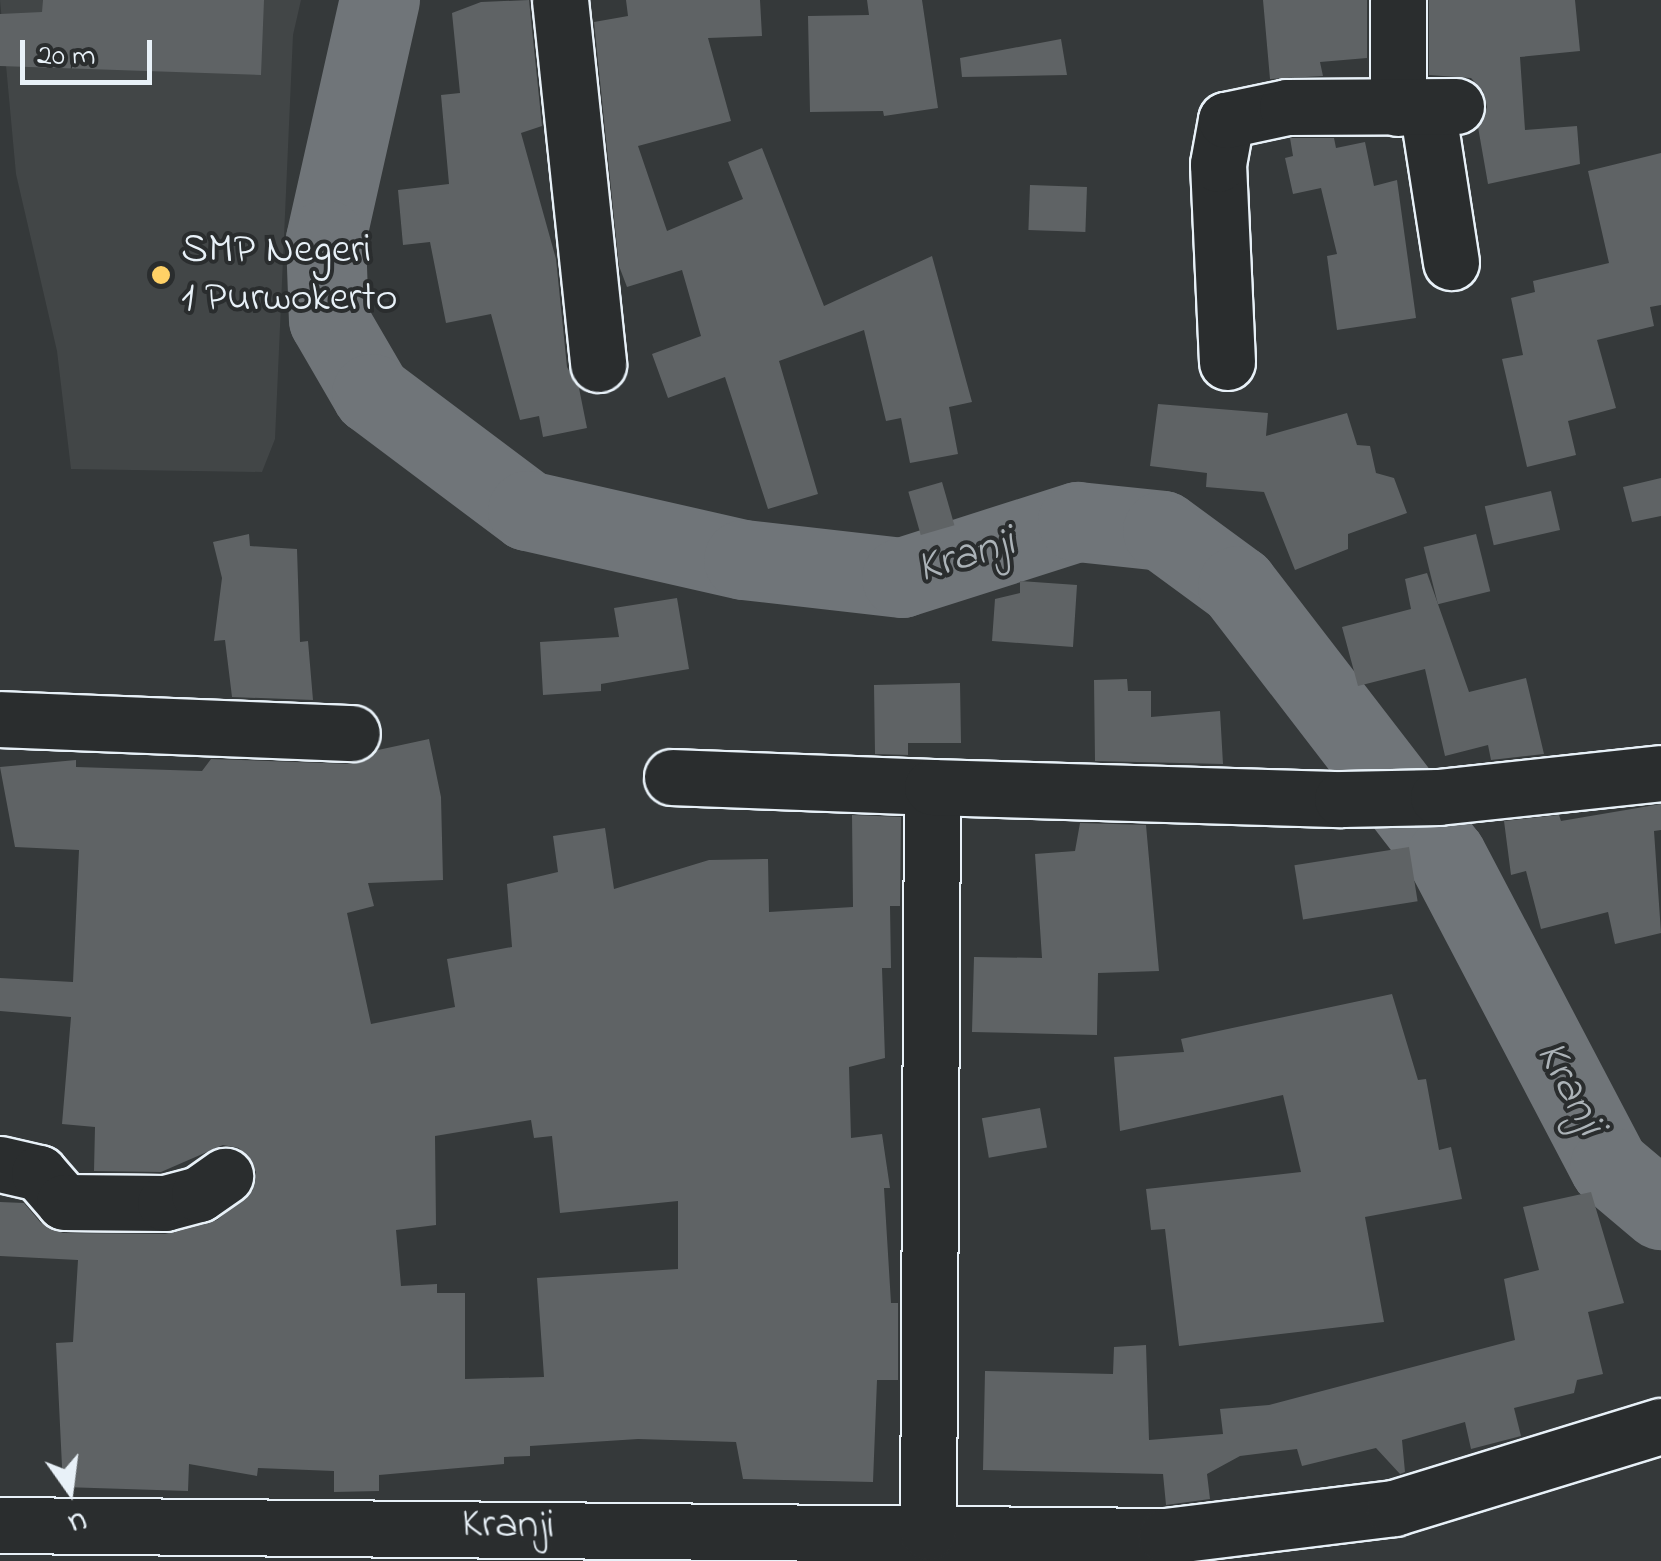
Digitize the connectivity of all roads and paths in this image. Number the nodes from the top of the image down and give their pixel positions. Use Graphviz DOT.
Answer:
graph roads {
  1 [pos="560,0"];
  2 [pos="1398,0"];
  3 [pos="1427,107"];
  4 [pos="1451,262"];
  5 [pos="1228,362"];
  6 [pos="598,364"];
  7 [pos="0,720"];
  8 [pos="352,734"];
  9 [pos="1661,772"];
  10 [pos="672,776"];
  11 [pos="932,788"];
  12 [pos="0,1164"];
  13 [pos="225,1176"];
  14 [pos="1661,1426"];
  15 [pos="0,1524"];
  16 [pos="928,1532"];
  17 [pos="287,1534"];
  18 [pos="1168,1548"];
  1 -- 6 [label="street"];
  2 -- 3 [label="street"];
  3 -- 4 [label="street"];
  3 -- 5 [label="street"];
  7 -- 8 [label="street"];
  9 -- 11 [label="street"];
  10 -- 11 [label="street"];
  11 -- 16 [label="street"];
  12 -- 13 [label="street"];
  14 -- 18 [label="street, Kranji"];
  15 -- 17 [label="street, Kranji"];
  16 -- 17 [label="street, Kranji"];
  16 -- 18 [label="street, Kranji"];
}
